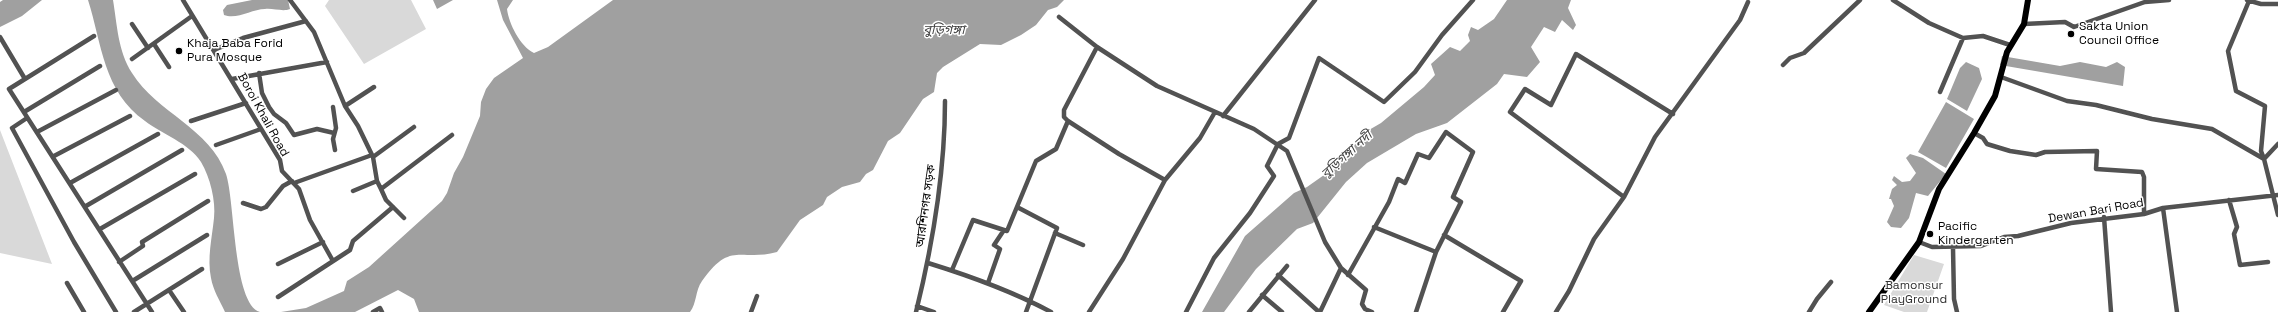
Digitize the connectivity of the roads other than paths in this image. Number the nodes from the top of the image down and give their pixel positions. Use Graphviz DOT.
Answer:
graph roads {
  1 [pos="183,0"];
  2 [pos="290,0"];
  3 [pos="1315,0"];
  4 [pos="1473,0"];
  5 [pos="1860,0"];
  6 [pos="1893,0"];
  7 [pos="2028,0"];
  8 [pos="2169,0"];
  9 [pos="2248,0"];
  10 [pos="1748,2"];
  11 [pos="2278,4"];
  12 [pos="192,16"];
  13 [pos="1059,17"];
  14 [pos="306,21"];
  15 [pos="132,24"];
  16 [pos="2024,24"];
  17 [pos="94,36"];
  18 [pos="0,37"];
  19 [pos="1963,38"];
  20 [pos="154,44"];
  21 [pos="2010,45"];
  22 [pos="1097,47"];
  23 [pos="148,48"];
  24 [pos="214,50"];
  25 [pos="132,59"];
  26 [pos="327,62"];
  27 [pos="1784,65"];
  28 [pos="100,66"];
  29 [pos="169,66"];
  30 [pos="259,73"];
  31 [pos="2001,75"];
  32 [pos="25,79"];
  33 [pos="232,79"];
  34 [pos="374,88"];
  35 [pos="116,90"];
  36 [pos="1940,92"];
  37 [pos="946,101"];
  38 [pos="246,103"];
  39 [pos="346,106"];
  40 [pos="333,107"];
  41 [pos="24,112"];
  42 [pos="1215,112"];
  43 [pos="1673,114"];
  44 [pos="130,116"];
  45 [pos="1223,116"];
  46 [pos="27,118"];
  47 [pos="191,121"];
  48 [pos="1068,121"];
  49 [pos="414,127"];
  50 [pos="261,128"];
  51 [pos="37,132"];
  52 [pos="334,133"];
  53 [pos="1974,133"];
  54 [pos="158,134"];
  55 [pos="452,134"];
  56 [pos="1278,144"];
  57 [pos="2278,144"];
  58 [pos="216,145"];
  59 [pos="182,150"];
  60 [pos="335,150"];
  61 [pos="54,156"];
  62 [pos="373,156"];
  63 [pos="2264,159"];
  64 [pos="195,174"];
  65 [pos="1165,180"];
  66 [pos="377,181"];
  67 [pos="293,182"];
  68 [pos="70,183"];
  69 [pos="380,189"];
  70 [pos="353,191"];
  71 [pos="2276,195"];
  72 [pos="1624,197"];
  73 [pos="2229,200"];
  74 [pos="208,201"];
  75 [pos="243,203"];
  76 [pos="86,206"];
  77 [pos="393,207"];
  78 [pos="1018,208"];
  79 [pos="2163,208"];
  80 [pos="2144,214"];
  81 [pos="2278,215"];
  82 [pos="2104,217"];
  83 [pos="404,218"];
  84 [pos="1374,227"];
  85 [pos="100,229"];
  86 [pos="1004,230"];
  87 [pos="1055,233"];
  88 [pos="207,235"];
  89 [pos="1444,235"];
  90 [pos="323,242"];
  91 [pos="1919,242"];
  92 [pos="1083,245"];
  93 [pos="1953,248"];
  94 [pos="1436,252"];
  95 [pos="333,261"];
  96 [pos="119,262"];
  97 [pos="2268,262"];
  98 [pos="928,263"];
  99 [pos="278,264"];
  100 [pos="1287,266"];
  101 [pos="1341,268"];
  102 [pos="202,269"];
  103 [pos="952,270"];
  104 [pos="1278,275"];
  105 [pos="1348,275"];
  106 [pos="134,280"];
  107 [pos="1831,282"];
  108 [pos="67,283"];
  109 [pos="988,283"];
  110 [pos="169,290"];
  111 [pos="1262,295"];
  112 [pos="757,296"];
  113 [pos="278,297"];
  114 [pos="1031,301"];
  115 [pos="146,303"];
  116 [pos="917,306"];
  117 [pos="84,312"];
  118 [pos="116,312"];
  119 [pos="134,312"];
  120 [pos="152,312"];
  121 [pos="184,312"];
  122 [pos="373,312"];
  123 [pos="382,312"];
  124 [pos="751,312"];
  125 [pos="916,312"];
  126 [pos="934,312"];
  127 [pos="1026,312"];
  128 [pos="1051,312"];
  129 [pos="1089,312"];
  130 [pos="1186,312"];
  131 [pos="1249,312"];
  132 [pos="1282,312"];
  133 [pos="1320,312"];
  134 [pos="1372,312"];
  135 [pos="1416,312"];
  136 [pos="1503,312"];
  137 [pos="1556,312"];
  138 [pos="1810,312"];
  139 [pos="1869,312"];
  140 [pos="1957,312"];
  141 [pos="2111,312"];
  142 [pos="2177,312"];
  1 -- 12 [label="street, Boroi Khali Road"];
  2 -- 14 [label="street"];
  3 -- 45 [label="street"];
  4 -- 56 [label="street"];
  5 -- 27 [label="street"];
  6 -- 19 [label="street"];
  7 -- 16 [label="main road"];
  8 -- 16 [label="street"];
  9 -- 11 [label="street"];
  9 -- 63 [label="street"];
  10 -- 43 [label="street"];
  12 -- 20 [label="street"];
  12 -- 24 [label="street, Boroi Khali Road"];
  13 -- 22 [label="street"];
  14 -- 24 [label="street"];
  14 -- 26 [label="street"];
  15 -- 23 [label="street"];
  16 -- 21 [label="main road"];
  17 -- 32 [label="street"];
  18 -- 32 [label="street"];
  19 -- 21 [label="street"];
  19 -- 36 [label="street"];
  20 -- 23 [label="street"];
  20 -- 29 [label="street"];
  21 -- 31 [label="main road"];
  22 -- 42 [label="street"];
  22 -- 48 [label="street"];
  23 -- 25 [label="street"];
  24 -- 33 [label="street, Boroi Khali Road"];
  26 -- 30 [label="street"];
  26 -- 39 [label="street"];
  28 -- 41 [label="street"];
  30 -- 33 [label="street"];
  30 -- 52 [label="street"];
  31 -- 53 [label="main road"];
  31 -- 63 [label="street"];
  32 -- 41 [label="street"];
  33 -- 38 [label="street, Boroi Khali Road"];
  34 -- 39 [label="street"];
  35 -- 51 [label="street"];
  37 -- 98 [label="street, আরশিনগর সড়ক"];
  38 -- 47 [label="street"];
  38 -- 50 [label="street, Boroi Khali Road"];
  39 -- 62 [label="street"];
  40 -- 52 [label="street"];
  41 -- 46 [label="street"];
  42 -- 45 [label="street"];
  42 -- 65 [label="street"];
  43 -- 72 [label="street"];
  43 -- 72 [label="street"];
  44 -- 61 [label="street"];
  45 -- 56 [label="street"];
  46 -- 51 [label="street"];
  46 -- 118 [label="street"];
  48 -- 65 [label="street"];
  48 -- 78 [label="street"];
  49 -- 62 [label="street"];
  50 -- 58 [label="street"];
  50 -- 67 [label="street, Boroi Khali Road"];
  51 -- 61 [label="street"];
  52 -- 60 [label="street"];
  53 -- 80 [label="street"];
  53 -- 91 [label="main road"];
  54 -- 68 [label="street"];
  55 -- 69 [label="street"];
  56 -- 101 [label="street"];
  56 -- 130 [label="street"];
  57 -- 63 [label="street"];
  59 -- 76 [label="street"];
  61 -- 68 [label="street"];
  62 -- 66 [label="street"];
  62 -- 67 [label="street"];
  63 -- 71 [label="street"];
  64 -- 85 [label="street"];
  65 -- 129 [label="street"];
  66 -- 69 [label="street"];
  66 -- 70 [label="street"];
  67 -- 75 [label="street"];
  67 -- 90 [label="street, Boroi Khali Road"];
  68 -- 76 [label="street"];
  69 -- 77 [label="street"];
  71 -- 73 [label="street, Dewan Bari Road"];
  71 -- 81 [label="street"];
  72 -- 137 [label="street"];
  73 -- 79 [label="street, Dewan Bari Road"];
  73 -- 97 [label="street"];
  74 -- 96 [label="street"];
  76 -- 85 [label="street"];
  77 -- 83 [label="street"];
  77 -- 95 [label="street"];
  78 -- 86 [label="street"];
  78 -- 87 [label="street"];
  79 -- 80 [label="street, Dewan Bari Road"];
  79 -- 142 [label="street"];
  80 -- 82 [label="street, Dewan Bari Road"];
  82 -- 93 [label="street, Dewan Bari Road"];
  82 -- 141 [label="street"];
  84 -- 89 [label="street"];
  84 -- 94 [label="street"];
  84 -- 105 [label="street"];
  85 -- 96 [label="street"];
  86 -- 103 [label="street"];
  86 -- 109 [label="street"];
  87 -- 92 [label="street"];
  87 -- 114 [label="street"];
  88 -- 106 [label="street"];
  89 -- 94 [label="street"];
  89 -- 136 [label="street"];
  90 -- 95 [label="street, Boroi Khali Road"];
  90 -- 99 [label="street"];
  91 -- 93 [label="street, Dewan Bari Road"];
  91 -- 139 [label="main road"];
  93 -- 140 [label="street"];
  94 -- 135 [label="street"];
  95 -- 113 [label="street"];
  96 -- 106 [label="street"];
  98 -- 103 [label="street"];
  98 -- 116 [label="street, আরশিনগর সড়ক"];
  100 -- 104 [label="street"];
  101 -- 105 [label="street"];
  101 -- 133 [label="street"];
  102 -- 110 [label="street"];
  103 -- 109 [label="street"];
  104 -- 111 [label="street"];
  104 -- 133 [label="street"];
  105 -- 134 [label="street"];
  106 -- 115 [label="street"];
  107 -- 138 [label="street"];
  108 -- 117 [label="street"];
  109 -- 114 [label="street"];
  110 -- 115 [label="street"];
  110 -- 121 [label="street"];
  111 -- 131 [label="street"];
  111 -- 132 [label="street"];
  112 -- 124 [label="street"];
  114 -- 127 [label="street"];
  114 -- 128 [label="street"];
  115 -- 119 [label="street"];
  115 -- 120 [label="street"];
  116 -- 125 [label="street, আরশিনগর সড়ক"];
  116 -- 126 [label="street"];
  122 -- 123 [label="street"];
}
